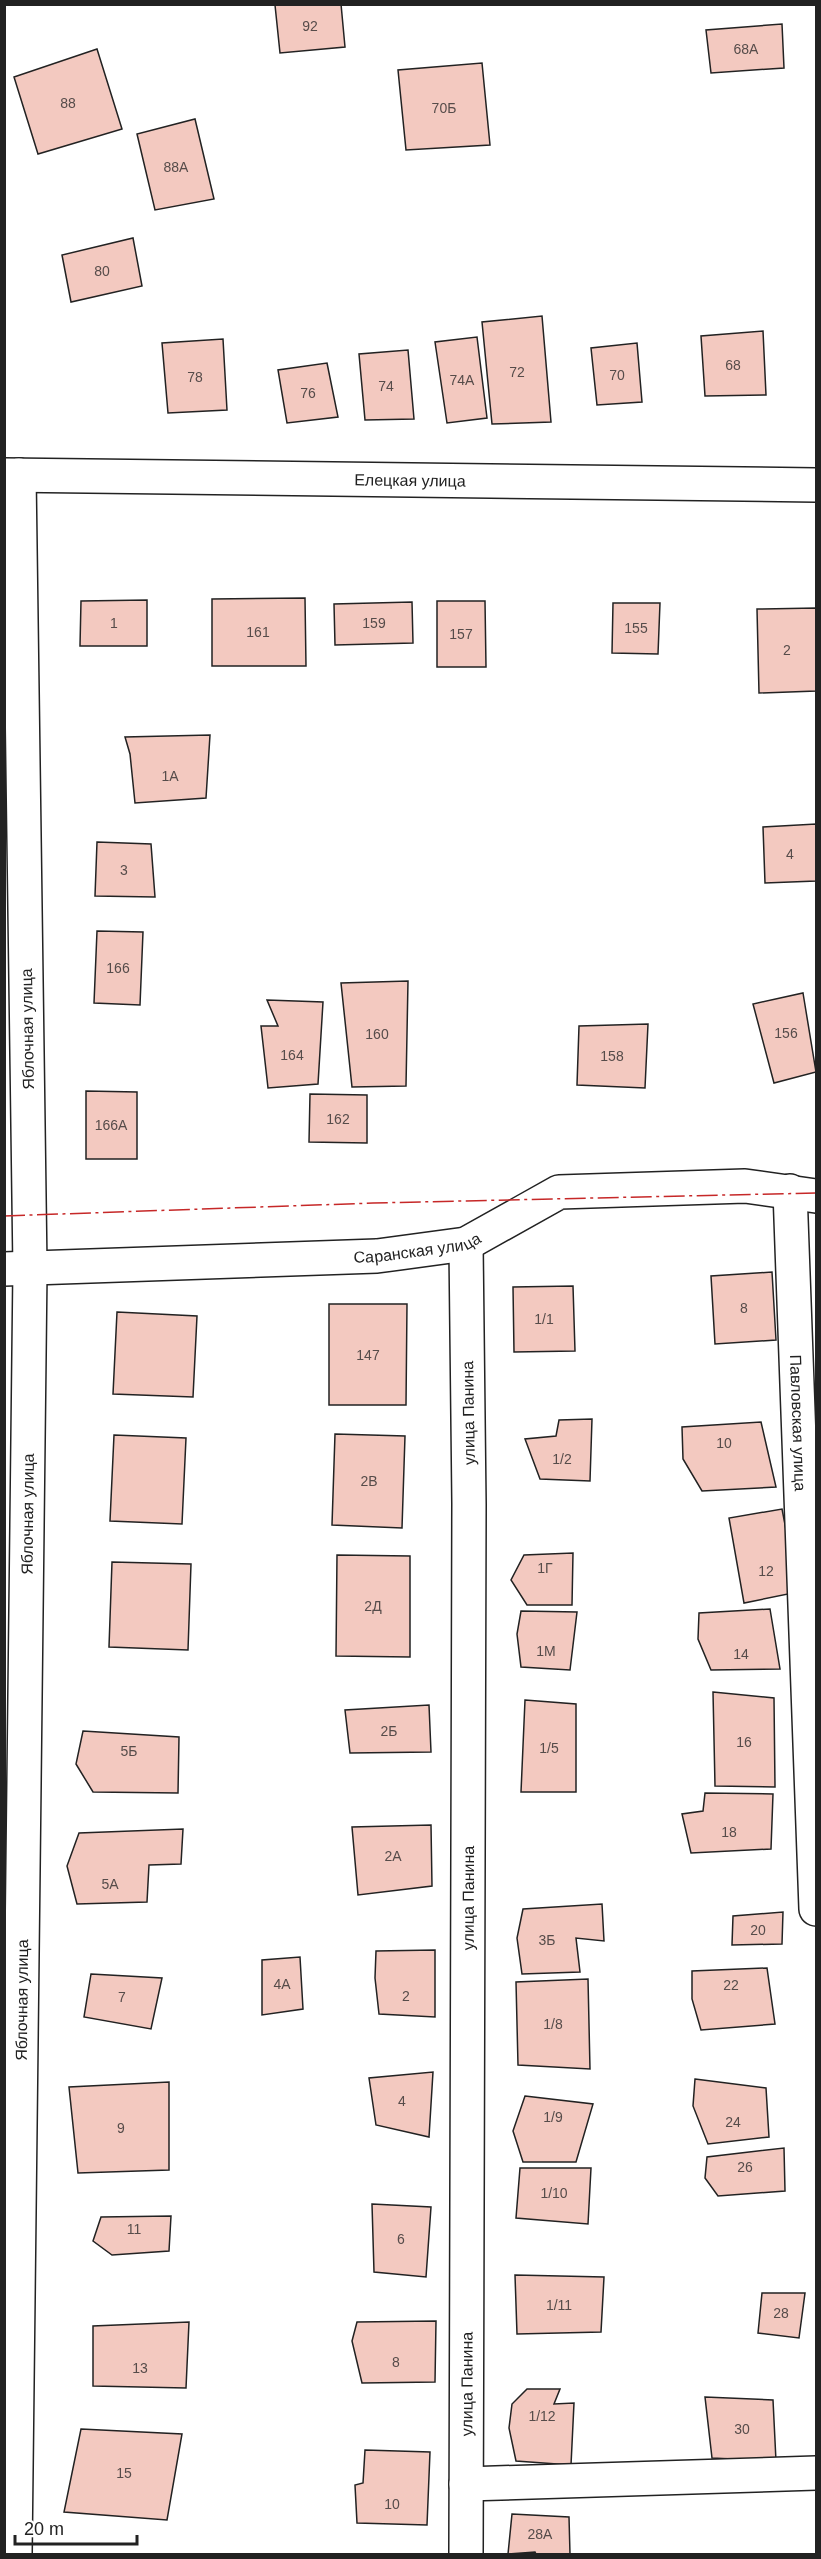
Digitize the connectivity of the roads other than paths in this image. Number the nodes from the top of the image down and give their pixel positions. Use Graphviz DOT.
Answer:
graph roads {
  1 [pos="12,475"];
  2 [pos="816,485"];
  3 [pos="803,1194"];
  4 [pos="466,1244"];
  5 [pos="17,1269"];
  6 [pos="816,1909"];
  7 [pos="816,2473"];
  8 [pos="466,2484"];
  9 [pos="15,2554"];
  10 [pos="466,2554"];
  1 -- 2 [label="street, Елецкая улица"];
  1 -- 5 [label="street, Яблочная улица"];
  3 -- 4 [label="street, Саранская улица"];
  3 -- 6 [label="street, Павловская улица"];
  4 -- 5 [label="street, Саранская улица"];
  4 -- 8 [label="street, улица Панина"];
  5 -- 9 [label="street, Яблочная улица"];
  7 -- 8 [label="street"];
  8 -- 10 [label="street, улица Панина"];
}
